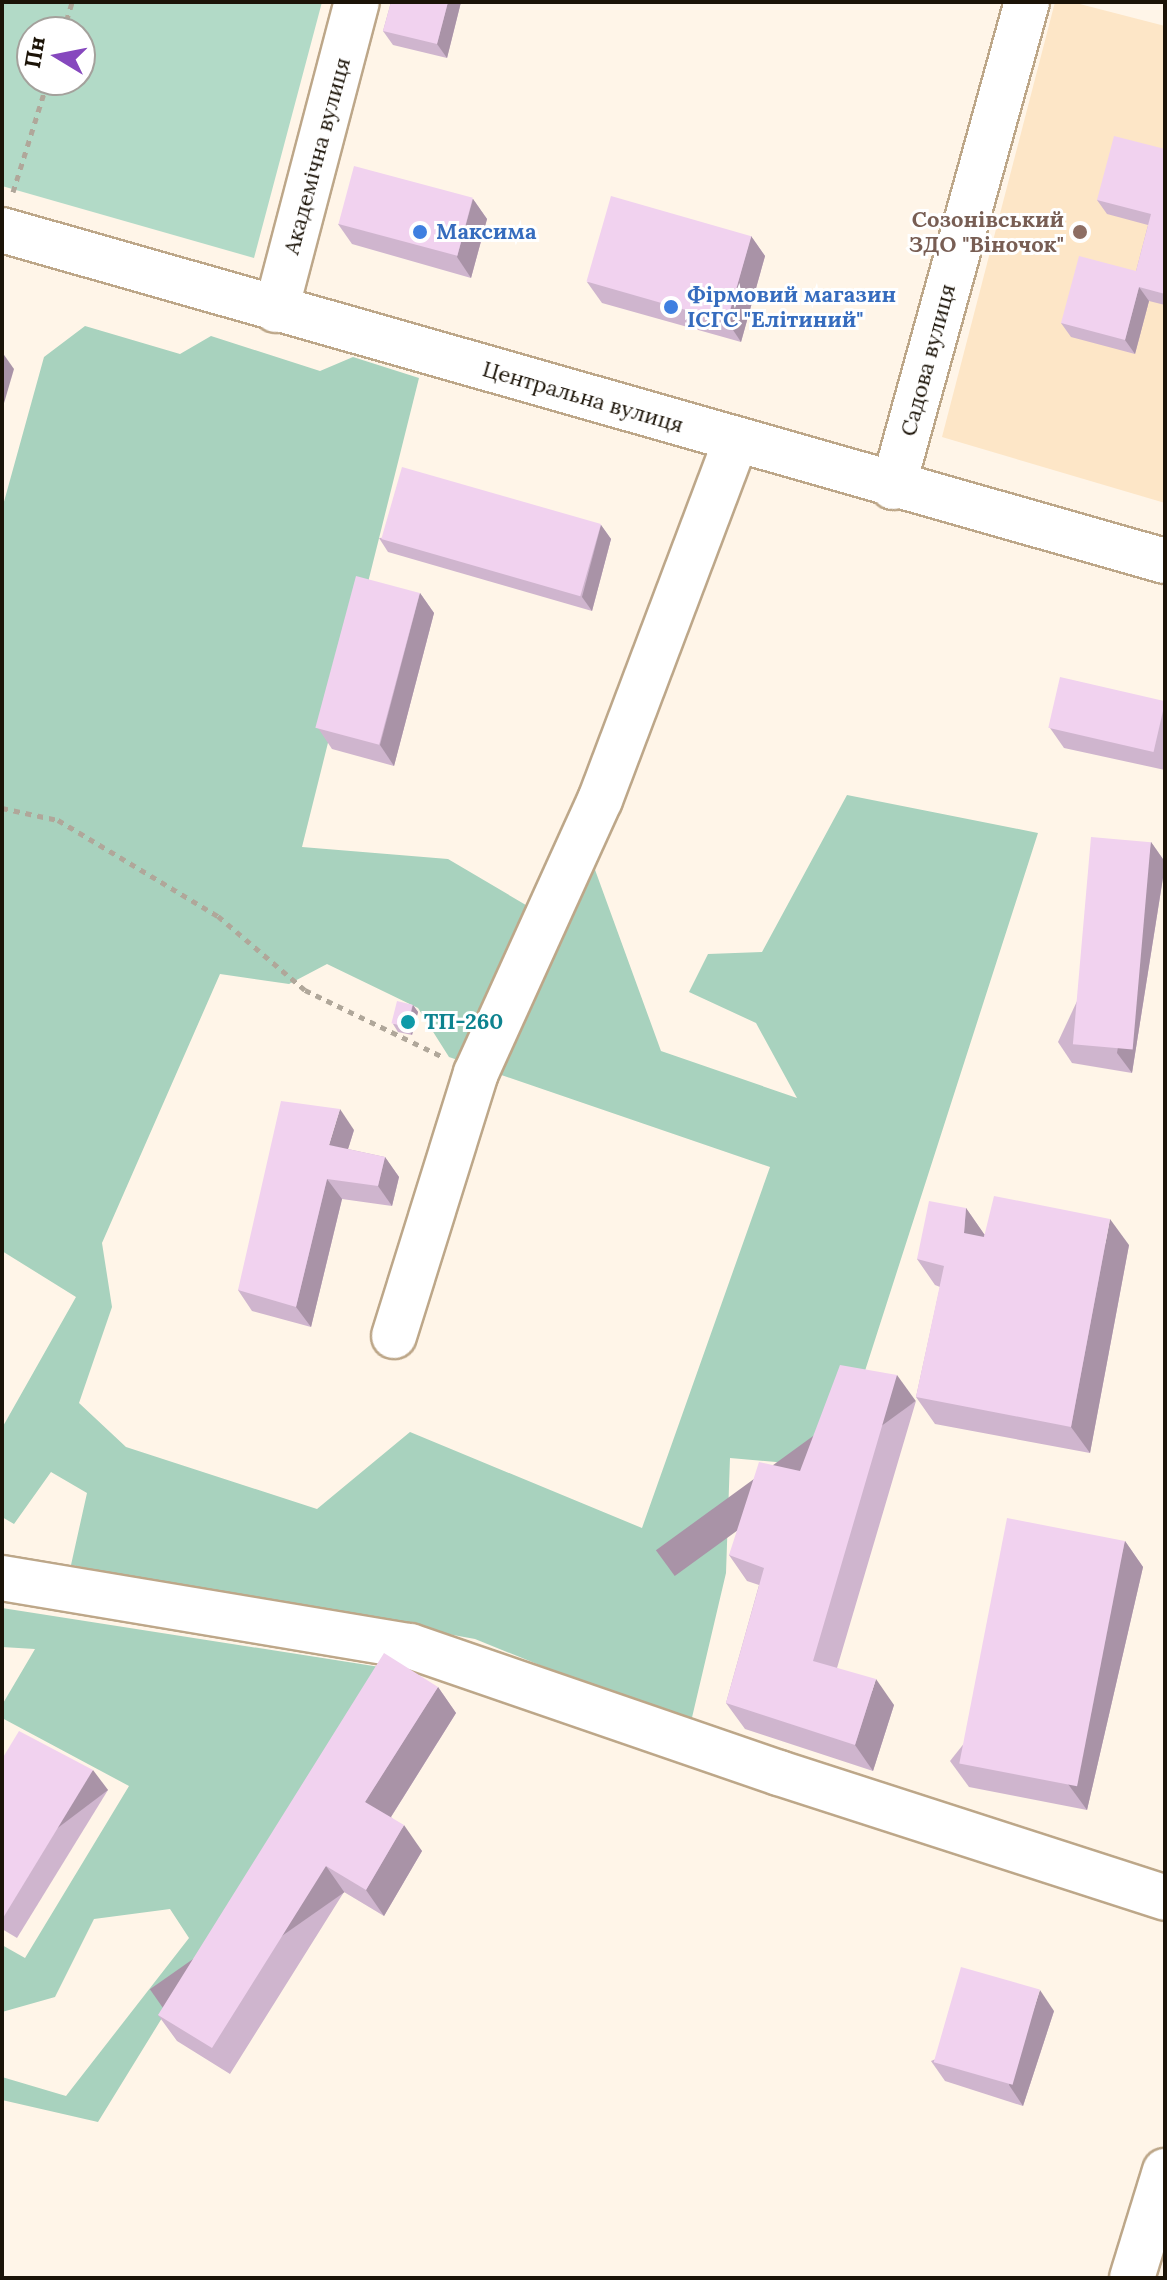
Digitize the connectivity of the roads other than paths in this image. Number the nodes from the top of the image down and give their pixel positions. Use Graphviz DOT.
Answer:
graph roads {
  1 [pos="357,2"];
  2 [pos="1027,2"];
  3 [pos="7,214"];
  4 [pos="276,310"];
  5 [pos="736,440"];
  6 [pos="893,487"];
  7 [pos="1165,561"];
  8 [pos="394,1336"];
  9 [pos="2,1578"];
  10 [pos="1165,1898"];
  11 [pos="1165,2171"];
  12 [pos="1132,2278"];
  1 -- 4 [label="street, Академічна вулиця"];
  2 -- 6 [label="street, Садова вулиця"];
  3 -- 4 [label="street, Центральна вулиця"];
  4 -- 5 [label="street, Центральна вулиця"];
  5 -- 6 [label="street, Центральна вулиця"];
  5 -- 8 [label="street"];
  6 -- 7 [label="street, Центральна вулиця"];
  9 -- 10 [label="street"];
  11 -- 12 [label="street"];
}
